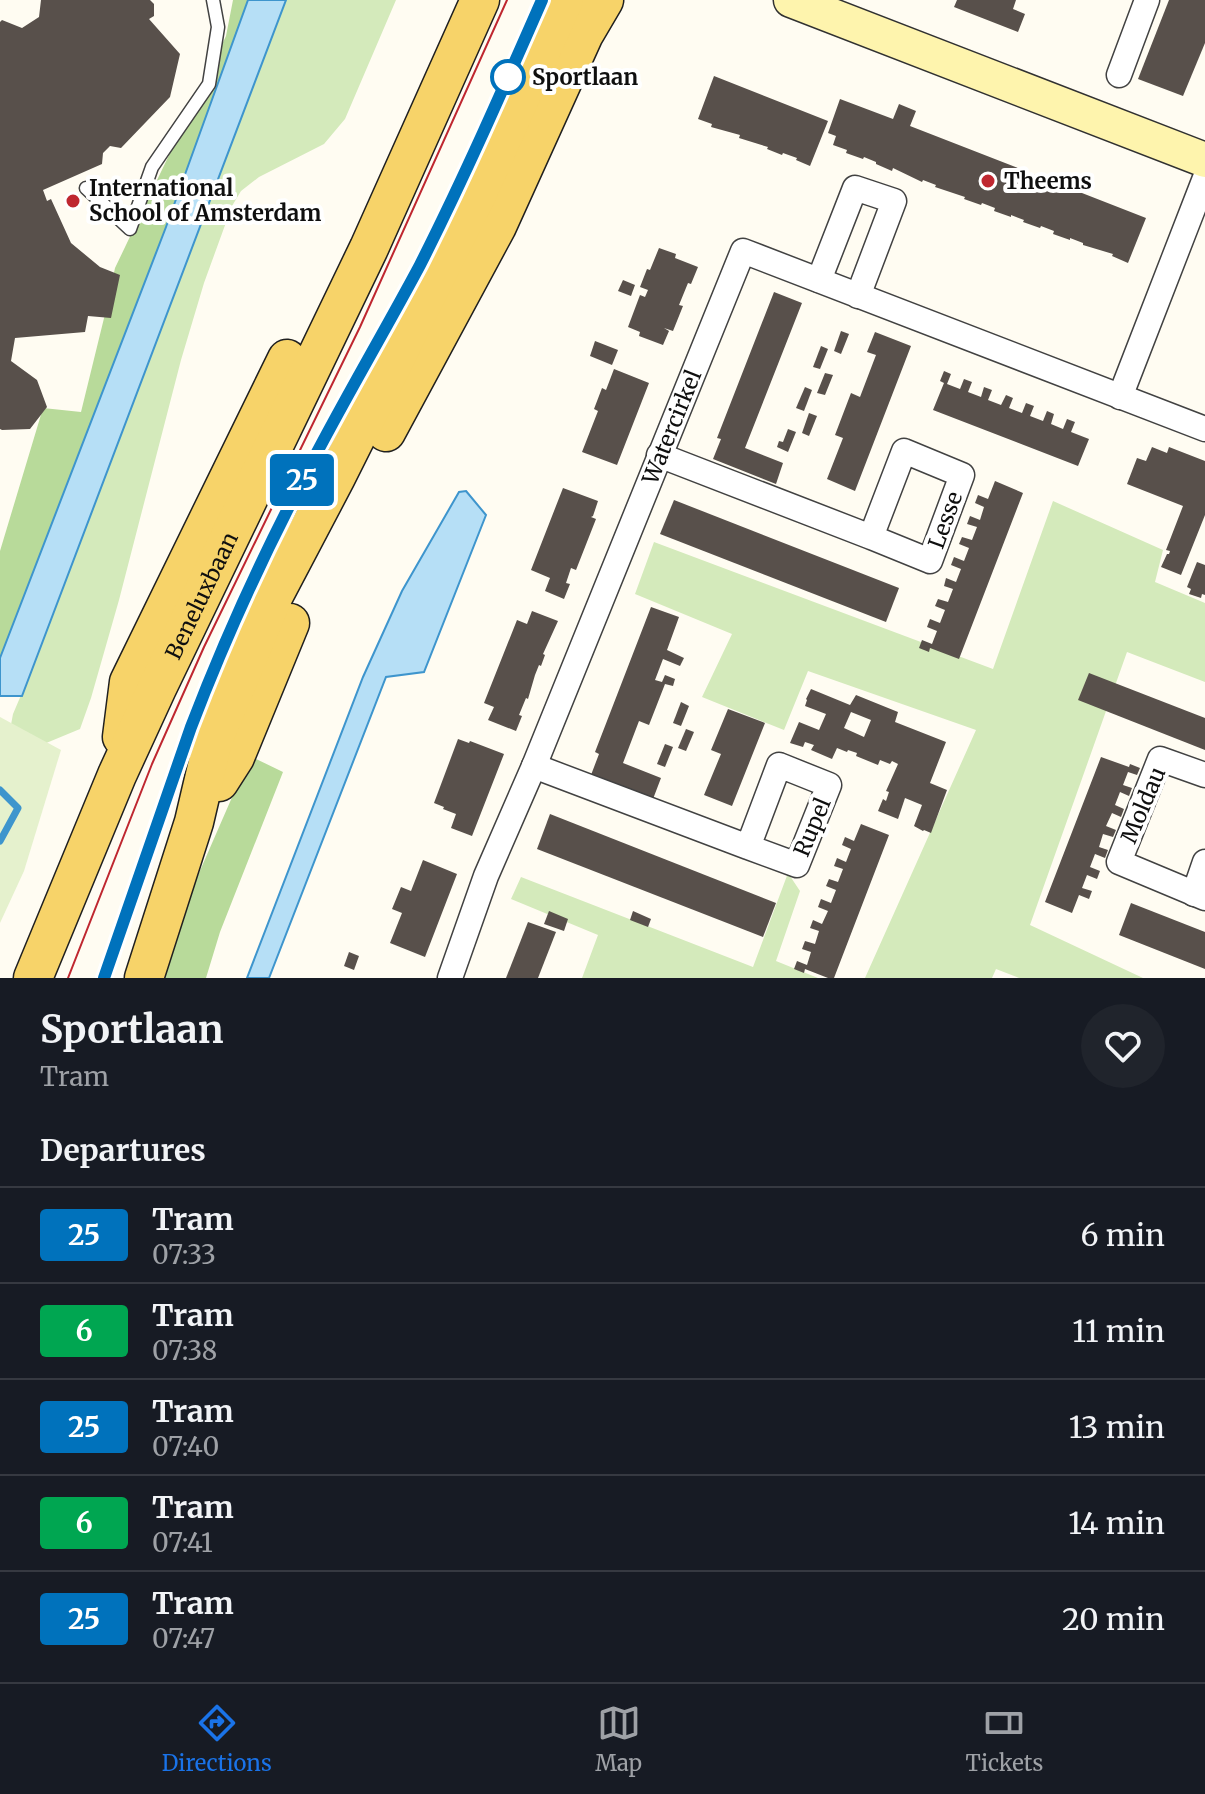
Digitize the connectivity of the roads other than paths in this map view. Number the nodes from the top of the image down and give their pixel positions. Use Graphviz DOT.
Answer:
graph roads {
  1 [pos="213,0"];
  2 [pos="452,0"];
  3 [pos="480,0"];
  4 [pos="564,0"];
  5 [pos="604,0"];
  6 [pos="791,0"];
  7 [pos="1147,0"];
  8 [pos="1119,75"];
  9 [pos="1205,160"];
  10 [pos="1205,178"];
  11 [pos="86,188"];
  12 [pos="819,280"];
  13 [pos="858,296"];
  14 [pos="1120,397"];
  15 [pos="1205,429"];
  16 [pos="659,455"];
  17 [pos="871,537"];
  18 [pos="534,766"];
  19 [pos="117,775"];
  20 [pos="1205,775"];
  21 [pos="194,822"];
  22 [pos="748,847"];
  23 [pos="1205,862"];
  24 [pos="1200,896"];
  25 [pos="33,978"];
  26 [pos="144,978"];
  27 [pos="450,978"];
  1 -- 11 [label="lane"];
  2 -- 19 [label="main road"];
  3 -- 19 [label="main road, Beneluxbaan"];
  4 -- 21 [label="main road"];
  5 -- 21 [label="main road"];
  6 -- 9 [label="street"];
  7 -- 8 [label="street"];
  10 -- 14 [label="street"];
  12 -- 13 [label="street, Watercirkel"];
  12 -- 13 [label="street"];
  12 -- 16 [label="street, Watercirkel"];
  13 -- 14 [label="street, Watercirkel"];
  14 -- 15 [label="street, Watercirkel"];
  16 -- 17 [label="street, Lesse"];
  16 -- 18 [label="street, Watercirkel"];
  17 -- 17 [label="street, Lesse"];
  18 -- 22 [label="street"];
  18 -- 27 [label="street, Watercirkel"];
  19 -- 25 [label="main road, Beneluxbaan"];
  20 -- 24 [label="street, Moldau"];
  21 -- 26 [label="main road"];
  23 -- 24 [label="street, Moldau"];
}
